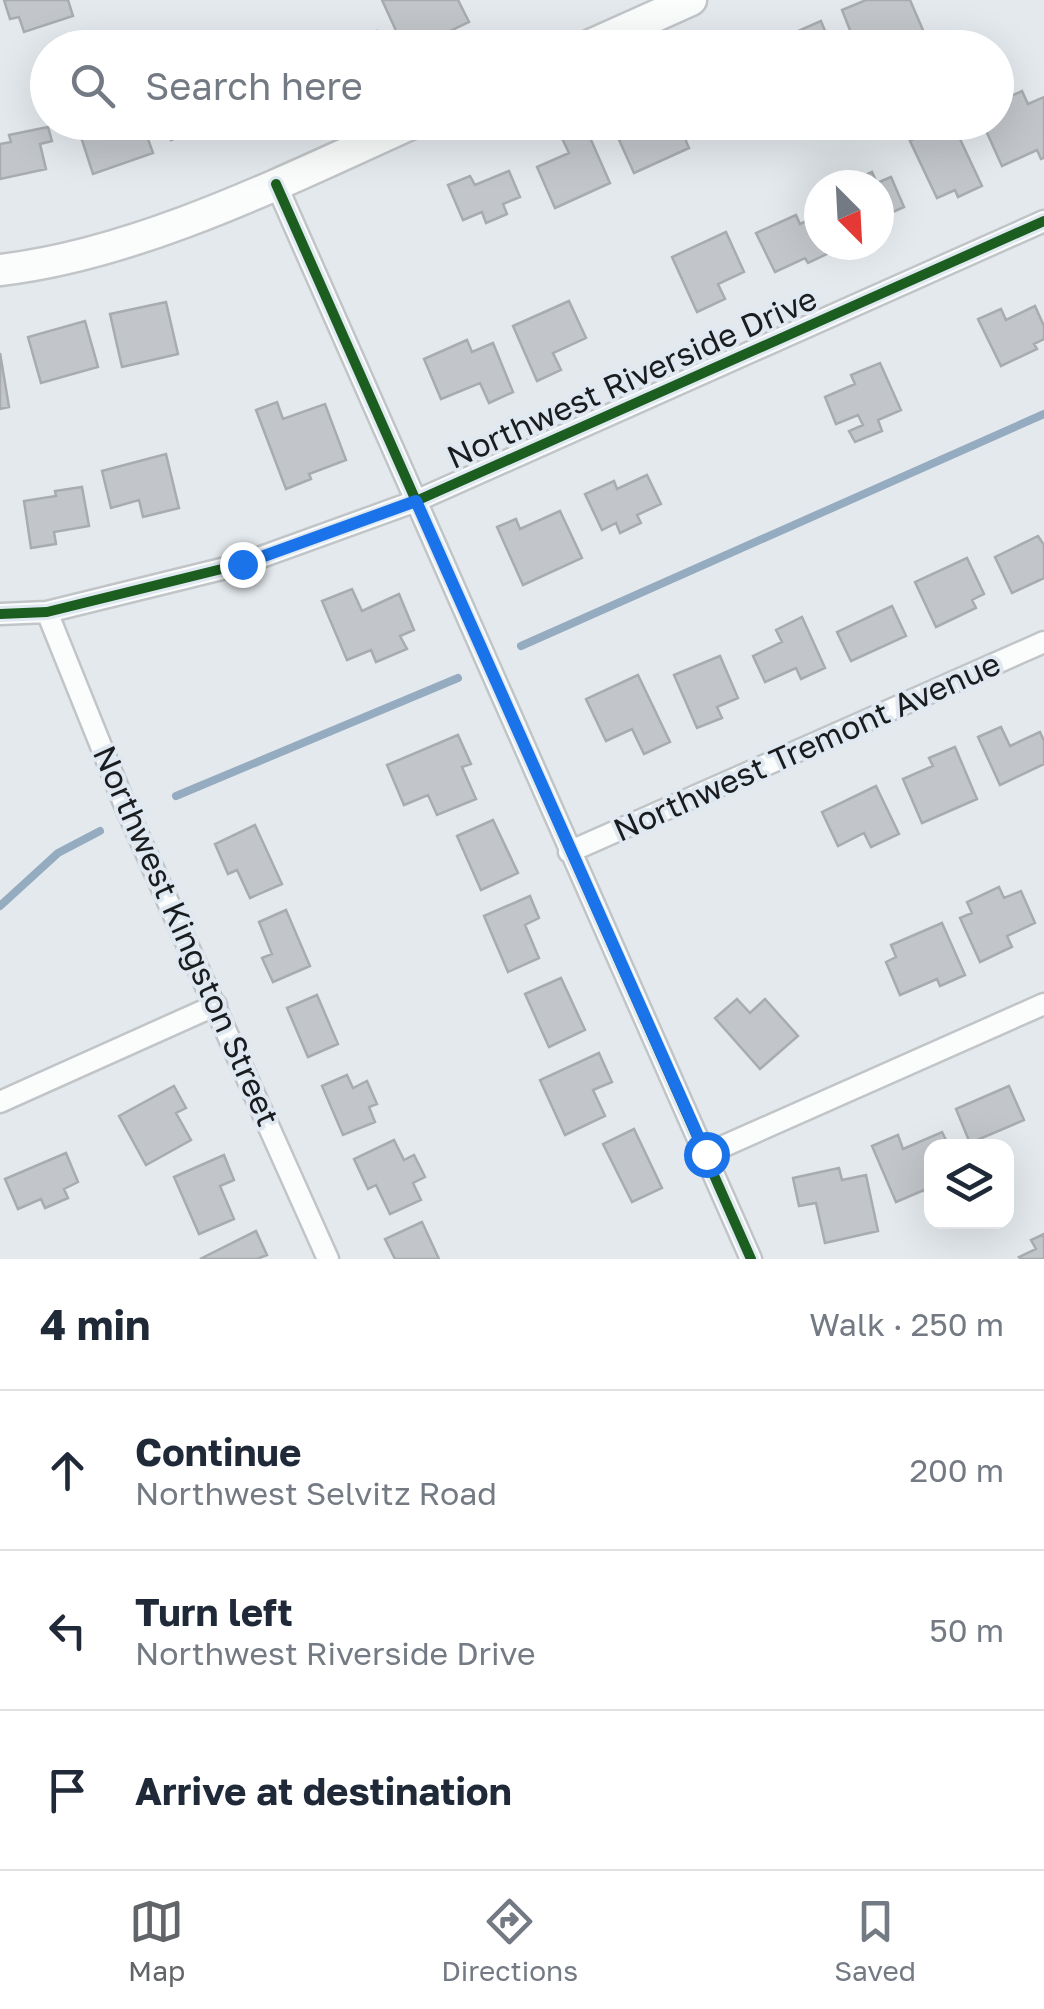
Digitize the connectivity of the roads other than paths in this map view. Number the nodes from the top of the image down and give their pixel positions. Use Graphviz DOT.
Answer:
graph roads {
  1 [pos="691,0"];
  2 [pos="624,30"];
  3 [pos="375,140"];
  4 [pos="276,184"];
  5 [pos="1044,221"];
  6 [pos="0,270"];
  7 [pos="416,501"];
  8 [pos="46,612"];
  9 [pos="0,614"];
  10 [pos="1044,642"];
  11 [pos="569,852"];
  12 [pos="1044,1004"];
  13 [pos="216,1005"];
  14 [pos="0,1102"];
  15 [pos="706,1154"];
  16 [pos="328,1259"];
  17 [pos="751,1259"];
  1 -- 2 [label="street"];
  3 -- 4 [label="street"];
  4 -- 6 [label="street"];
  4 -- 7 [label="street"];
  5 -- 7 [label="street, Northwest Riverside Drive"];
  7 -- 8 [label="street, Northwest Riverside Drive"];
  7 -- 11 [label="street"];
  8 -- 9 [label="street, Northwest Riverside Drive"];
  8 -- 13 [label="street, Northwest Kingston Street"];
  10 -- 11 [label="street, Northwest Tremont Avenue"];
  11 -- 15 [label="street"];
  12 -- 15 [label="street"];
  13 -- 14 [label="street"];
  13 -- 16 [label="street, Northwest Kingston Street"];
  15 -- 17 [label="street"];
}
